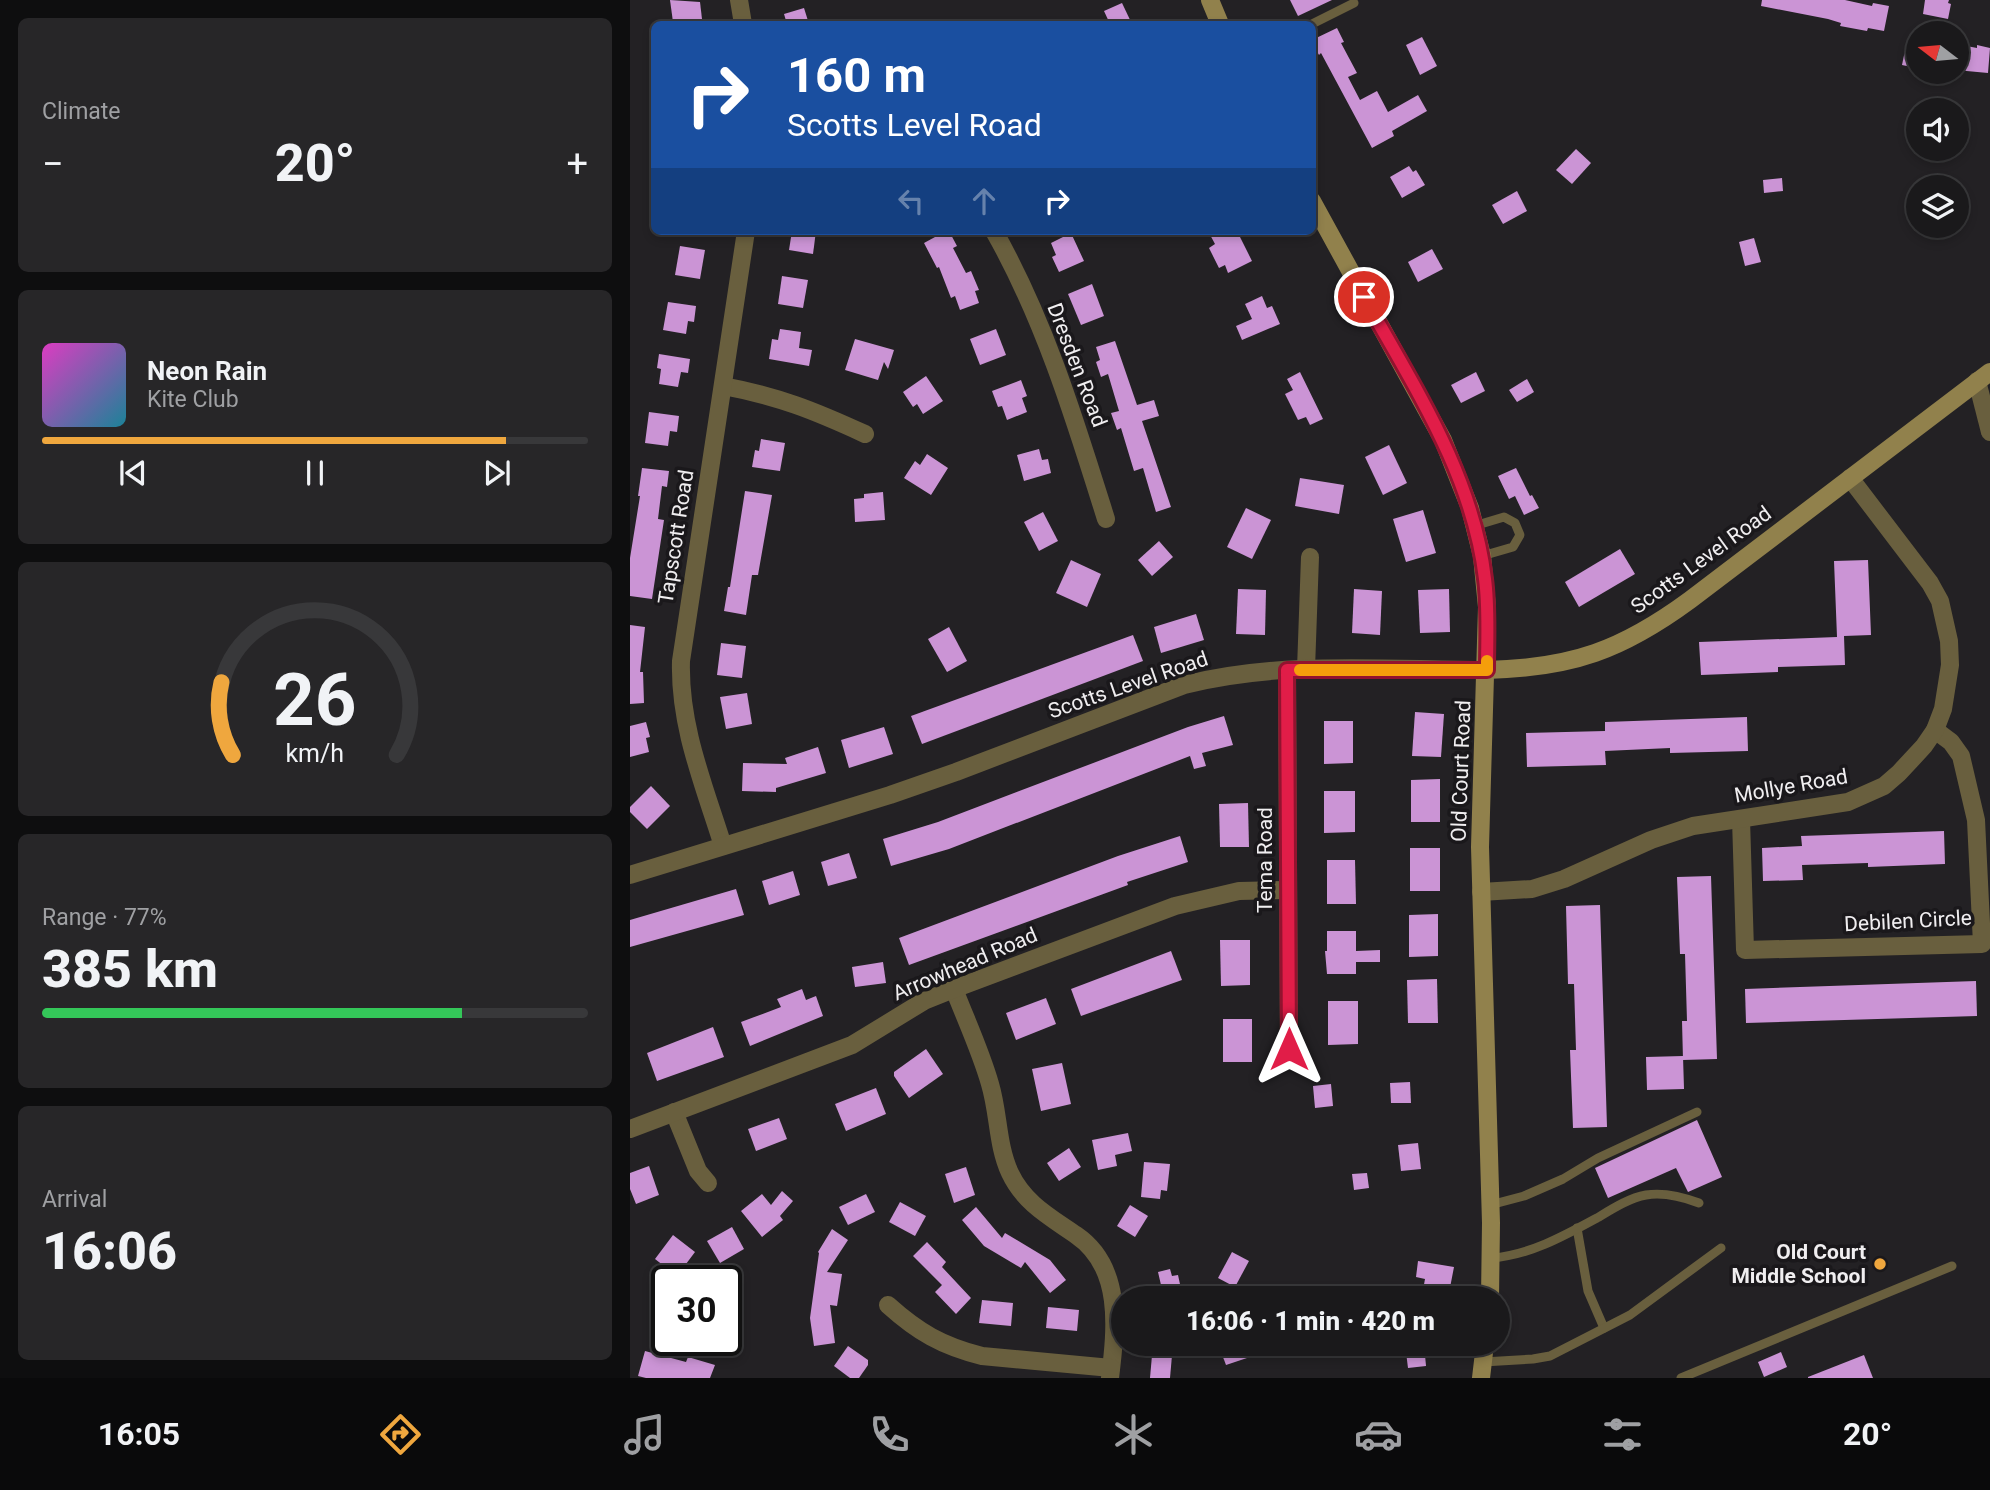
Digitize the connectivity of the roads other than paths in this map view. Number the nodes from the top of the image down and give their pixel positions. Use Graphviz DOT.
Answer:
graph roads {
  1 [pos="738,0"];
  2 [pos="1210,0"];
  3 [pos="1354,2"];
  4 [pos="742,21"];
  5 [pos="1219,21"];
  6 [pos="1316,22"];
  7 [pos="1316,208"];
  8 [pos="745,235"];
  9 [pos="996,235"];
  10 [pos="1984,376"];
  11 [pos="723,386"];
  12 [pos="1990,432"];
  13 [pos="866,434"];
  14 [pos="1850,478"];
  15 [pos="1106,519"];
  16 [pos="1474,526"];
  17 [pos="1482,556"];
  18 [pos="1310,557"];
  19 [pos="1306,669"];
  20 [pos="1287,670"];
  21 [pos="1487,670"];
  22 [pos="1935,730"];
  23 [pos="1741,819"];
  24 [pos="723,846"];
  25 [pos="630,875"];
  26 [pos="1288,890"];
  27 [pos="1481,892"];
  28 [pos="954,989"];
  29 [pos="1289,1049"];
  30 [pos="674,1112"];
  31 [pos="1697,1112"];
  32 [pos="630,1129"];
  33 [pos="708,1184"];
  34 [pos="1699,1203"];
  35 [pos="1490,1205"];
  36 [pos="1577,1228"];
  37 [pos="1721,1248"];
  38 [pos="1492,1258"];
  39 [pos="1952,1266"];
  40 [pos="1491,1286"];
  41 [pos="888,1305"];
  42 [pos="1604,1328"];
  43 [pos="1482,1370"];
  44 [pos="1111,1373"];
  45 [pos="1681,1378"];
  1 -- 4 [label="street"];
  2 -- 5 [label="main road"];
  3 -- 6 [label="lane"];
  7 -- 16 [label="main road, Old Court Road"];
  8 -- 11 [label="street, Tapscott Road"];
  9 -- 15 [label="street, Dresden Road"];
  10 -- 12 [label="street"];
  10 -- 14 [label="main road, Scotts Level Road"];
  11 -- 13 [label="street"];
  11 -- 24 [label="street, Tapscott Road"];
  14 -- 21 [label="main road, Scotts Level Road"];
  14 -- 22 [label="street, Mollye Road"];
  16 -- 17 [label="main road, Old Court Road"];
  16 -- 17 [label="lane"];
  17 -- 21 [label="main road, Old Court Road"];
  18 -- 19 [label="street"];
  19 -- 20 [label="street, Scotts Level Road"];
  19 -- 21 [label="street, Scotts Level Road"];
  20 -- 24 [label="street, Scotts Level Road"];
  20 -- 26 [label="street, Tema Road"];
  21 -- 27 [label="main road, Old Court Road"];
  22 -- 23 [label="street, Mollye Road"];
  22 -- 23 [label="street, Debilen Circle"];
  23 -- 27 [label="street, Mollye Road"];
  24 -- 25 [label="street, Scotts Level Road"];
  26 -- 28 [label="street, Arrowhead Road"];
  26 -- 29 [label="street, Tema Road"];
  27 -- 35 [label="main road, Old Court Road"];
  28 -- 30 [label="street, Arrowhead Road"];
  28 -- 44 [label="street"];
  30 -- 32 [label="street, Arrowhead Road"];
  30 -- 33 [label="street"];
  31 -- 35 [label="lane"];
  34 -- 36 [label="lane"];
  35 -- 38 [label="main road, Old Court Road"];
  36 -- 38 [label="lane"];
  36 -- 42 [label="lane"];
  37 -- 42 [label="lane"];
  38 -- 40 [label="main road, Old Court Road"];
  39 -- 45 [label="lane"];
  41 -- 44 [label="street"];
  42 -- 43 [label="lane"];
}
